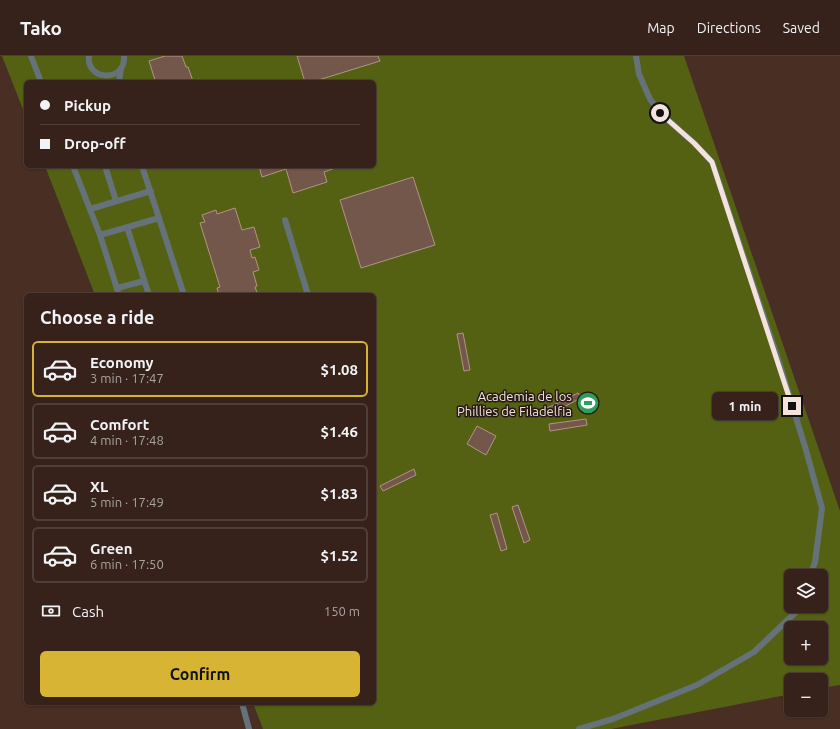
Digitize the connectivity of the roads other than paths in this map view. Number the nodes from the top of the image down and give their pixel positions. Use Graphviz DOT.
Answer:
graph roads {
  1 [pos="31,56"];
  2 [pos="89,56"];
  3 [pos="124,56"];
  4 [pos="636,56"];
  5 [pos="121,69"];
  6 [pos="99,74"];
  7 [pos="40,80"];
  8 [pos="105,80"];
  9 [pos="120,80"];
  10 [pos="74,168"];
  11 [pos="106,168"];
  12 [pos="143,168"];
  13 [pos="151,191"];
  14 [pos="116,201"];
  15 [pos="90,210"];
  16 [pos="159,218"];
  17 [pos="285,220"];
  18 [pos="127,227"];
  19 [pos="100,235"];
  20 [pos="144,281"];
  21 [pos="117,288"];
  22 [pos="118,293"];
  23 [pos="148,293"];
  24 [pos="184,293"];
  25 [pos="307,293"];
  26 [pos="812,569"];
  27 [pos="795,613"];
  28 [pos="243,705"];
  29 [pos="249,729"];
  30 [pos="579,729"];
  1 -- 7 [label="lane"];
  2 -- 6 [label="lane"];
  3 -- 5 [label="lane"];
  4 -- 26 [label="lane"];
  5 -- 6 [label="lane"];
  5 -- 9 [label="lane"];
  6 -- 8 [label="lane"];
  10 -- 15 [label="lane"];
  11 -- 14 [label="lane"];
  12 -- 13 [label="lane"];
  13 -- 14 [label="lane"];
  13 -- 16 [label="lane"];
  14 -- 15 [label="lane"];
  15 -- 19 [label="lane"];
  16 -- 18 [label="lane"];
  16 -- 24 [label="lane"];
  17 -- 25 [label="lane"];
  18 -- 19 [label="lane"];
  18 -- 20 [label="lane"];
  19 -- 21 [label="lane"];
  20 -- 21 [label="lane"];
  20 -- 23 [label="lane"];
  21 -- 22 [label="lane"];
  27 -- 30 [label="lane"];
  28 -- 29 [label="lane"];
}
